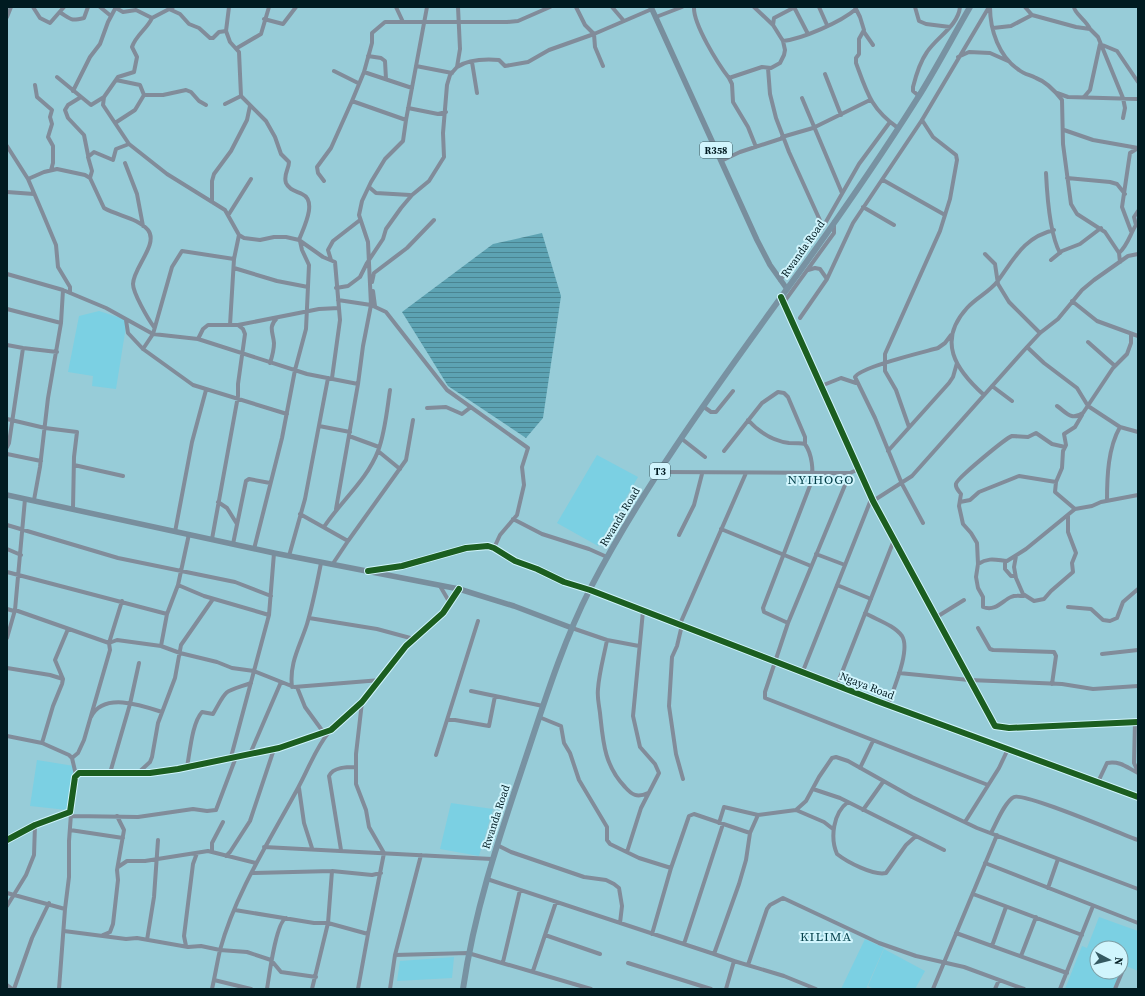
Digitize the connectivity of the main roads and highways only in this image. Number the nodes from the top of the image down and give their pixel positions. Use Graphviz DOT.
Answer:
graph roads {
  1 [pos="970,7"];
  2 [pos="652,8"];
  3 [pos="787,289"];
  4 [pos="7,495"];
  5 [pos="572,628"];
  6 [pos="463,989"];
  1 -- 3 [label="highway, Rwanda Road / T3"];
  2 -- 3 [label="main road, R358"];
  3 -- 5 [label="highway, Rwanda Road / T3"];
  4 -- 5 [label="main road"];
  5 -- 6 [label="highway, Rwanda Road / T3"];
}
